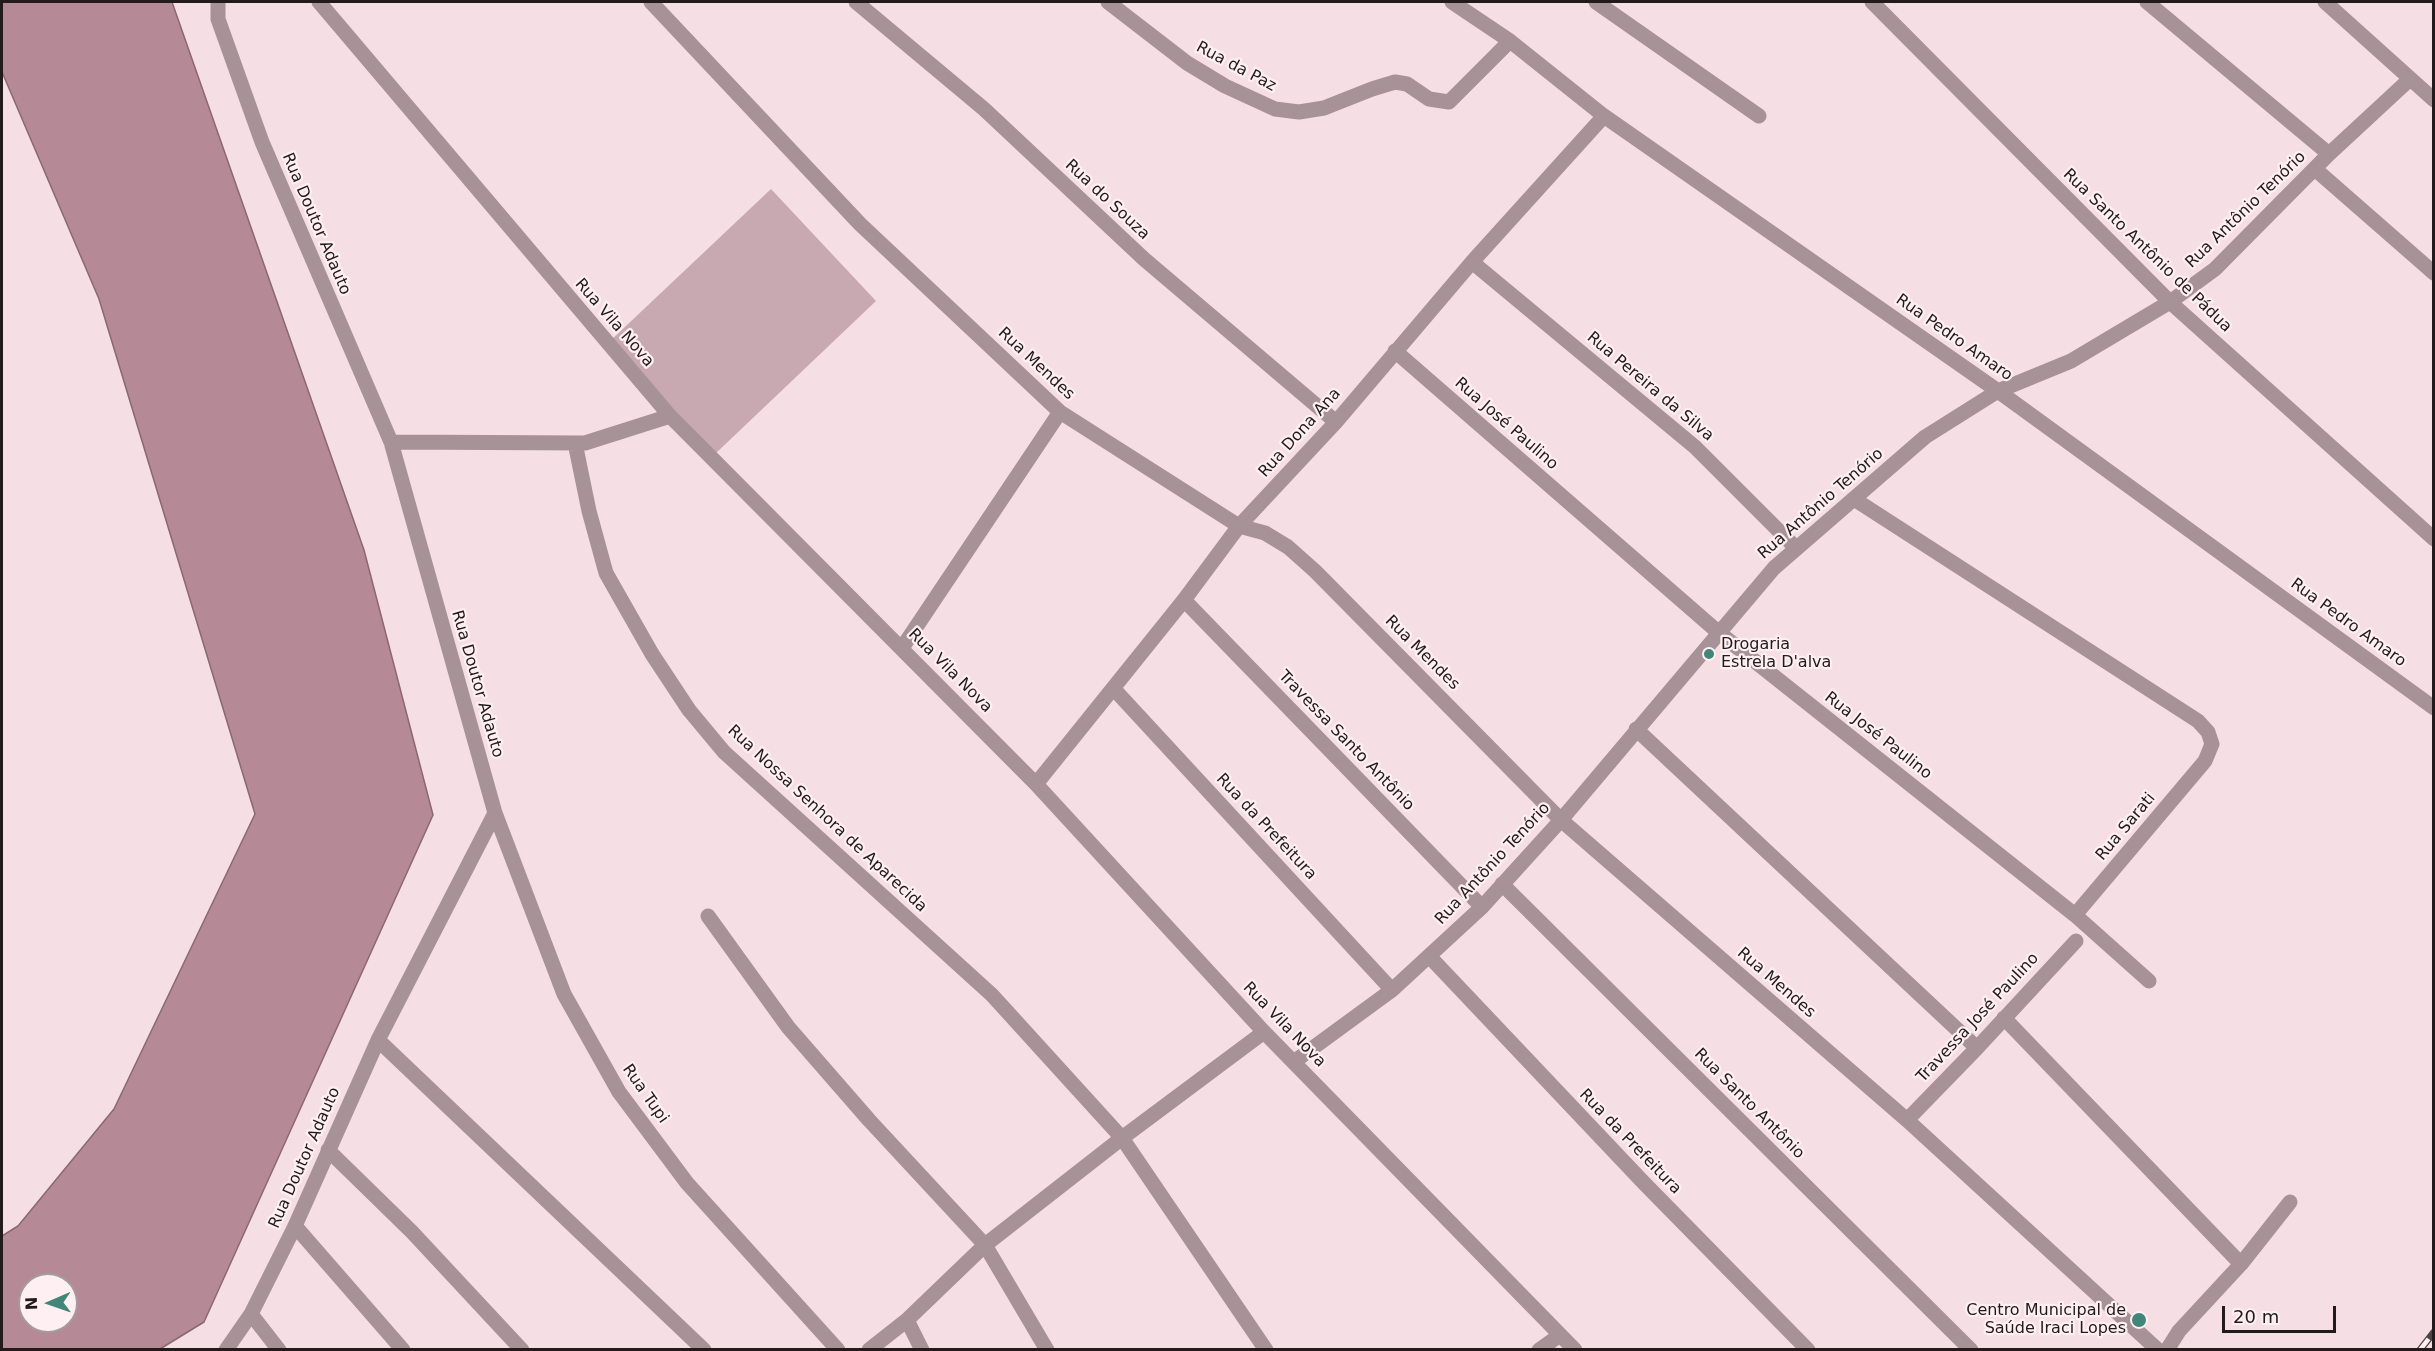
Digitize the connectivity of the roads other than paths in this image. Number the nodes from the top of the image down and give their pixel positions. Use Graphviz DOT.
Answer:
graph roads {
  1 [pos="218,2"];
  2 [pos="319,2"];
  3 [pos="651,2"];
  4 [pos="856,2"];
  5 [pos="1108,2"];
  6 [pos="1452,2"];
  7 [pos="1596,2"];
  8 [pos="1872,2"];
  9 [pos="2147,2"];
  10 [pos="2325,2"];
  11 [pos="1510,41"];
  12 [pos="2410,79"];
  13 [pos="2433,100"];
  14 [pos="1604,116"];
  15 [pos="1759,116"];
  16 [pos="2329,154"];
  17 [pos="2315,169"];
  18 [pos="1472,262"];
  19 [pos="2433,273"];
  20 [pos="2170,302"];
  21 [pos="1395,351"];
  22 [pos="1998,391"];
  23 [pos="1060,412"];
  24 [pos="670,416"];
  25 [pos="1336,422"];
  26 [pos="391,442"];
  27 [pos="575,444"];
  28 [pos="1854,499"];
  29 [pos="1239,526"];
  30 [pos="2433,539"];
  31 [pos="1796,548"];
  32 [pos="1185,600"];
  33 [pos="1718,632"];
  34 [pos="902,648"];
  35 [pos="1113,688"];
  36 [pos="2433,708"];
  37 [pos="1636,729"];
  38 [pos="1036,784"];
  39 [pos="495,813"];
  40 [pos="1561,820"];
  41 [pos="1502,884"];
  42 [pos="1482,907"];
  43 [pos="2075,915"];
  44 [pos="708,916"];
  45 [pos="2076,941"];
  46 [pos="1429,956"];
  47 [pos="2149,981"];
  48 [pos="1392,990"];
  49 [pos="2004,1018"];
  50 [pos="1264,1032"];
  51 [pos="378,1040"];
  52 [pos="1977,1048"];
  53 [pos="1294,1061"];
  54 [pos="1906,1120"];
  55 [pos="1122,1138"];
  56 [pos="328,1150"];
  57 [pos="2290,1202"];
  58 [pos="295,1226"];
  59 [pos="985,1245"];
  60 [pos="2241,1264"];
  61 [pos="251,1314"];
  62 [pos="907,1320"];
  63 [pos="1560,1335"];
  64 [pos="226,1350"];
  65 [pos="279,1350"];
  66 [pos="403,1350"];
  67 [pos="522,1350"];
  68 [pos="704,1350"];
  69 [pos="838,1350"];
  70 [pos="869,1350"];
  71 [pos="922,1350"];
  72 [pos="1047,1350"];
  73 [pos="1266,1350"];
  74 [pos="1539,1350"];
  75 [pos="1575,1350"];
  76 [pos="1808,1350"];
  77 [pos="1971,1350"];
  78 [pos="2158,1350"];
  79 [pos="2167,1350"];
  1 -- 26 [label="street, Rua Doutor Adauto"];
  2 -- 24 [label="street, Rua Vila Nova"];
  3 -- 23 [label="street, Rua Mendes"];
  4 -- 25 [label="street, Rua do Souza"];
  5 -- 11 [label="street, Rua da Paz"];
  6 -- 11 [label="street, Rua Pedro Amaro"];
  7 -- 15 [label="street"];
  8 -- 20 [label="street, Rua Santo Antônio de Pádua"];
  9 -- 16 [label="street"];
  10 -- 12 [label="street"];
  11 -- 14 [label="street, Rua Pedro Amaro"];
  12 -- 13 [label="street"];
  12 -- 16 [label="street, Rua Antônio Tenório"];
  14 -- 18 [label="street, Rua Dona Ana"];
  14 -- 22 [label="street, Rua Pedro Amaro"];
  16 -- 17 [label="street, Rua Antônio Tenório"];
  17 -- 19 [label="street"];
  17 -- 20 [label="street, Rua Antônio Tenório"];
  18 -- 21 [label="street, Rua Dona Ana"];
  18 -- 31 [label="street, Rua Pereira da Silva"];
  20 -- 22 [label="street, Rua Antônio Tenório"];
  20 -- 30 [label="street, Rua Santo Antônio de Pádua"];
  21 -- 25 [label="street, Rua Dona Ana"];
  21 -- 33 [label="street, Rua José Paulino"];
  22 -- 28 [label="street, Rua Antônio Tenório"];
  22 -- 36 [label="street, Rua Pedro Amaro"];
  23 -- 29 [label="street, Rua Mendes"];
  23 -- 34 [label="street"];
  24 -- 27 [label="street"];
  24 -- 34 [label="street, Rua Vila Nova"];
  25 -- 29 [label="street, Rua Dona Ana"];
  26 -- 27 [label="street"];
  26 -- 39 [label="street, Rua Doutor Adauto"];
  27 -- 55 [label="street, Rua Nossa Senhora de Aparecida"];
  28 -- 31 [label="street, Rua Antônio Tenório"];
  28 -- 43 [label="street, Rua Sarati"];
  29 -- 32 [label="street, Rua Dona Ana"];
  29 -- 40 [label="street, Rua Mendes"];
  31 -- 33 [label="street, Rua Antônio Tenório"];
  32 -- 35 [label="street, Rua Dona Ana"];
  32 -- 42 [label="street, Travessa Santo Antônio"];
  33 -- 37 [label="street, Rua Antônio Tenório"];
  33 -- 43 [label="street, Rua José Paulino"];
  34 -- 38 [label="street, Rua Vila Nova"];
  35 -- 38 [label="street, Rua Dona Ana"];
  35 -- 48 [label="street, Rua da Prefeitura"];
  37 -- 40 [label="street, Rua Antônio Tenório"];
  37 -- 52 [label="street"];
  38 -- 50 [label="street, Rua Vila Nova"];
  39 -- 51 [label="street, Rua Doutor Adauto"];
  39 -- 69 [label="street, Rua Tupi"];
  40 -- 41 [label="street, Rua Antônio Tenório"];
  40 -- 54 [label="street, Rua Mendes"];
  41 -- 42 [label="street, Rua Antônio Tenório"];
  41 -- 77 [label="street, Rua Santo Antônio"];
  42 -- 46 [label="street, Rua Antônio Tenório"];
  43 -- 47 [label="street, Rua José Paulino"];
  44 -- 59 [label="street"];
  45 -- 49 [label="street, Travessa José Paulino"];
  46 -- 48 [label="street, Rua Antônio Tenório"];
  46 -- 76 [label="street, Rua da Prefeitura"];
  48 -- 53 [label="street, Rua Antônio Tenório"];
  49 -- 52 [label="street, Travessa José Paulino"];
  49 -- 60 [label="street"];
  50 -- 53 [label="street, Rua Vila Nova"];
  50 -- 55 [label="street"];
  51 -- 56 [label="street, Rua Doutor Adauto"];
  51 -- 68 [label="street"];
  52 -- 54 [label="street, Travessa José Paulino"];
  53 -- 63 [label="street, Rua Vila Nova"];
  54 -- 78 [label="street, Rua Mendes"];
  55 -- 59 [label="street"];
  55 -- 73 [label="street, Rua Nossa Senhora de Aparecida"];
  56 -- 58 [label="street, Rua Doutor Adauto"];
  56 -- 67 [label="street"];
  57 -- 60 [label="street"];
  58 -- 61 [label="street, Rua Doutor Adauto"];
  58 -- 66 [label="street"];
  59 -- 62 [label="street"];
  59 -- 72 [label="street"];
  60 -- 79 [label="street"];
  61 -- 64 [label="street, Rua Doutor Adauto"];
  61 -- 65 [label="street"];
  62 -- 70 [label="street"];
  62 -- 71 [label="street"];
  63 -- 74 [label="street"];
  63 -- 75 [label="street, Rua Vila Nova"];
}
